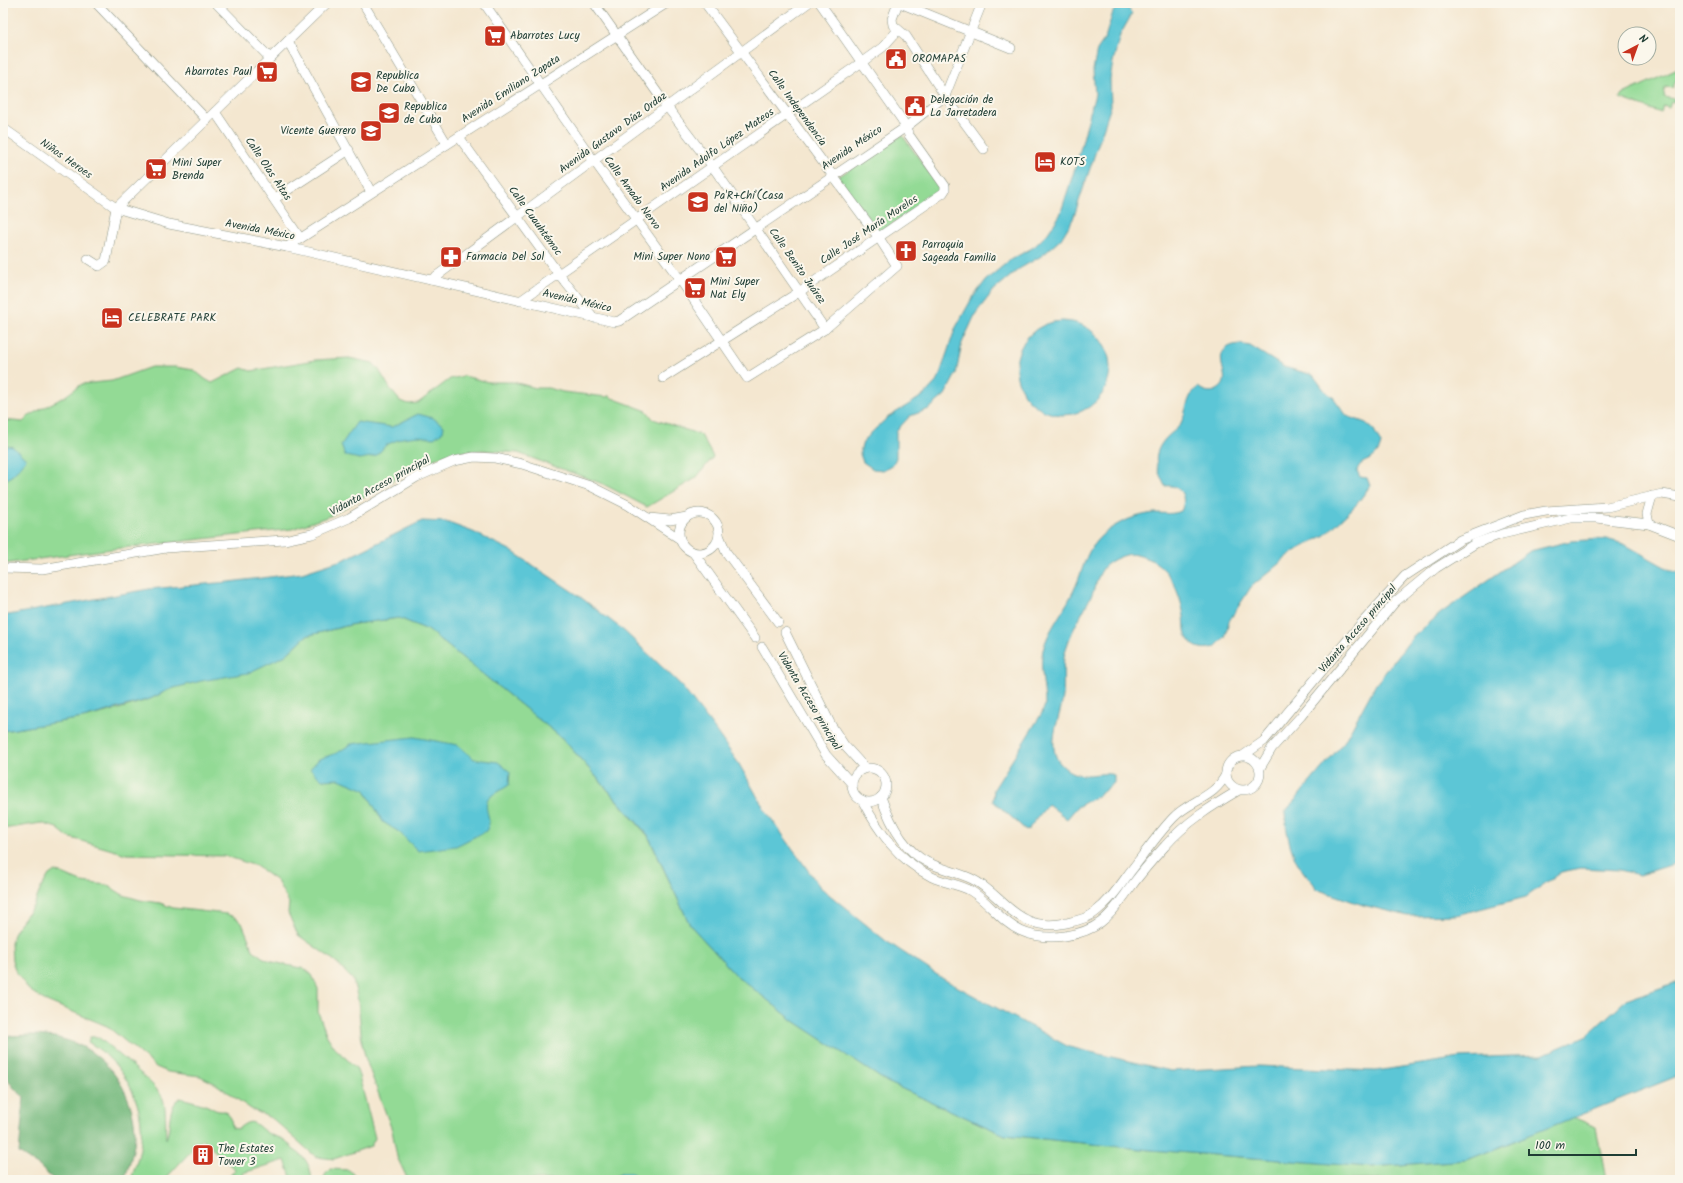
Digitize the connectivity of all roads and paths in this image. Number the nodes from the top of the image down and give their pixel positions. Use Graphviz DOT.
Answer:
graph roads {
  1 [pos="96,3"];
  2 [pos="216,3"];
  3 [pos="327,3"];
  4 [pos="363,3"];
  5 [pos="484,3"];
  6 [pos="594,3"];
  7 [pos="667,3"];
  8 [pos="705,3"];
  9 [pos="808,3"];
  10 [pos="820,3"];
  11 [pos="899,3"];
  12 [pos="982,3"];
  13 [pos="898,30"];
  14 [pos="971,32"];
  15 [pos="617,35"];
  16 [pos="288,41"];
  17 [pos="1011,48"];
  18 [pos="741,53"];
  19 [pos="270,58"];
  20 [pos="862,62"];
  21 [pos="540,84"];
  22 [pos="945,96"];
  23 [pos="668,108"];
  24 [pos="215,112"];
  25 [pos="787,115"];
  26 [pos="206,120"];
  27 [pos="906,127"];
  28 [pos="3,128"];
  29 [pos="459,137"];
  30 [pos="447,144"];
  31 [pos="984,149"];
  32 [pos="350,150"];
  33 [pos="594,161"];
  34 [pos="713,167"];
  35 [pos="832,176"];
  36 [pos="371,192"];
  37 [pos="274,199"];
  38 [pos="116,208"];
  39 [pos="518,218"];
  40 [pos="637,220"];
  41 [pos="755,228"];
  42 [pos="300,238"];
  43 [pos="879,238"];
  44 [pos="287,247"];
  45 [pos="88,259"];
  46 [pos="558,273"];
  47 [pos="431,280"];
  48 [pos="681,281"];
  49 [pos="800,292"];
  50 [pos="520,301"];
  51 [pos="594,318"];
  52 [pos="826,329"];
  53 [pos="721,341"];
  54 [pos="663,378"];
  55 [pos="1652,496"];
  56 [pos="1680,497"];
  57 [pos="687,517"];
  58 [pos="649,518"];
  59 [pos="1649,524"];
  60 [pos="719,535"];
  61 [pos="1680,536"];
  62 [pos="680,539"];
  63 [pos="693,552"];
  64 [pos="3,568"];
  65 [pos="778,622"];
  66 [pos="785,632"];
  67 [pos="756,638"];
  68 [pos="762,647"];
  69 [pos="1244,755"];
  70 [pos="865,768"];
  71 [pos="1260,768"];
  72 [pos="1226,774"];
  73 [pos="852,784"];
  74 [pos="1240,790"];
  75 [pos="881,797"];
  76 [pos="862,800"];
  1 -- 26 [label="street"];
  2 -- 19 [label="street"];
  3 -- 16 [label="street"];
  4 -- 30 [label="street"];
  5 -- 21 [label="street, Calle Amado Nervo"];
  6 -- 15 [label="street, Calle Benito Juárez"];
  7 -- 15 [label="street, Avenida Emiliano Zapata"];
  8 -- 18 [label="street, Calle Independencia"];
  9 -- 18 [label="street, Avenida Gustavo Díaz Ordaz"];
  10 -- 20 [label="street"];
  11 -- 13 [label="street"];
  11 -- 14 [label="street"];
  12 -- 14 [label="street, Avenida México"];
  13 -- 20 [label="street, Avenida Adolfo López Mateos"];
  13 -- 22 [label="street"];
  14 -- 17 [label="street"];
  14 -- 22 [label="street, Avenida México"];
  15 -- 21 [label="street, Avenida Emiliano Zapata"];
  15 -- 23 [label="street, Calle Benito Juárez"];
  16 -- 19 [label="street"];
  16 -- 32 [label="street"];
  18 -- 23 [label="street, Avenida Gustavo Díaz Ordaz"];
  18 -- 25 [label="street, Calle Independencia"];
  19 -- 24 [label="street"];
  20 -- 25 [label="street, Avenida Adolfo López Mateos"];
  20 -- 27 [label="street"];
  21 -- 29 [label="street, Avenida Emiliano Zapata"];
  21 -- 33 [label="street, Calle Amado Nervo"];
  22 -- 27 [label="street, Avenida México"];
  22 -- 31 [label="street"];
  23 -- 33 [label="street, Avenida Gustavo Díaz Ordaz"];
  23 -- 34 [label="street, Calle Benito Juárez"];
  24 -- 26 [label="street"];
  24 -- 37 [label="street, Calle Olas Altas"];
  25 -- 34 [label="street, Avenida Adolfo López Mateos"];
  25 -- 35 [label="street, Calle Independencia"];
  26 -- 38 [label="street"];
  27 -- 35 [label="street, Avenida México"];
  27 -- 43 [label="street, Calle José María Morelos"];
  28 -- 38 [label="street, Niños Heroes"];
  29 -- 30 [label="street, Avenida Emiliano Zapata"];
  29 -- 39 [label="street, Calle Cuauhtémoc"];
  30 -- 36 [label="street, Avenida Emiliano Zapata"];
  32 -- 36 [label="street"];
  32 -- 37 [label="street"];
  33 -- 39 [label="street, Avenida Gustavo Díaz Ordaz"];
  33 -- 40 [label="street, Calle Amado Nervo"];
  34 -- 40 [label="street, Avenida Adolfo López Mateos"];
  34 -- 41 [label="street, Calle Benito Juárez"];
  35 -- 41 [label="street, Avenida México"];
  35 -- 43 [label="street, Calle Independencia"];
  36 -- 42 [label="street, Avenida Emiliano Zapata"];
  37 -- 42 [label="street, Calle Olas Altas"];
  38 -- 44 [label="street, Avenida México"];
  38 -- 45 [label="street"];
  39 -- 46 [label="street, Calle Cuauhtémoc"];
  39 -- 47 [label="street, Avenida Gustavo Díaz Ordaz"];
  40 -- 46 [label="street, Avenida Adolfo López Mateos"];
  40 -- 48 [label="street, Calle Amado Nervo"];
  41 -- 48 [label="street, Avenida México"];
  41 -- 49 [label="street, Calle Benito Juárez"];
  42 -- 44 [label="street, Avenida Emiliano Zapata"];
  43 -- 49 [label="street, Calle José María Morelos"];
  43 -- 52 [label="street, Calle Independencia"];
  44 -- 47 [label="street, Avenida México"];
  46 -- 50 [label="street, Avenida Adolfo López Mateos"];
  46 -- 51 [label="street, Calle Cuauhtémoc"];
  47 -- 50 [label="street, Avenida México"];
  48 -- 51 [label="street, Avenida México"];
  48 -- 53 [label="street, Calle Amado Nervo"];
  49 -- 52 [label="street, Calle Benito Juárez"];
  49 -- 53 [label="street, Calle José María Morelos"];
  50 -- 51 [label="street, Avenida México"];
  52 -- 53 [label="street, Calle Amado Nervo"];
  53 -- 54 [label="street, Calle José María Morelos"];
  55 -- 56 [label="street"];
  55 -- 59 [label="street"];
  55 -- 69 [label="street"];
  57 -- 58 [label="street"];
  57 -- 60 [label="street"];
  57 -- 62 [label="street"];
  58 -- 62 [label="street, Vidanta Acceso principal"];
  58 -- 64 [label="street, Vidanta Acceso principal"];
  59 -- 61 [label="street, Vidanta Acceso principal"];
  59 -- 71 [label="street, Vidanta Acceso principal"];
  60 -- 63 [label="street"];
  60 -- 65 [label="street"];
  62 -- 63 [label="street"];
  63 -- 67 [label="street"];
  66 -- 70 [label="street"];
  68 -- 73 [label="street, Vidanta Acceso principal"];
  69 -- 71 [label="street"];
  69 -- 72 [label="street"];
  70 -- 73 [label="street"];
  70 -- 75 [label="street"];
  71 -- 74 [label="street, Vidanta Acceso principal"];
  72 -- 74 [label="street"];
  72 -- 75 [label="street"];
  73 -- 76 [label="street, Vidanta Acceso principal"];
  74 -- 76 [label="street, Vidanta Acceso principal"];
  75 -- 76 [label="street"];
}
